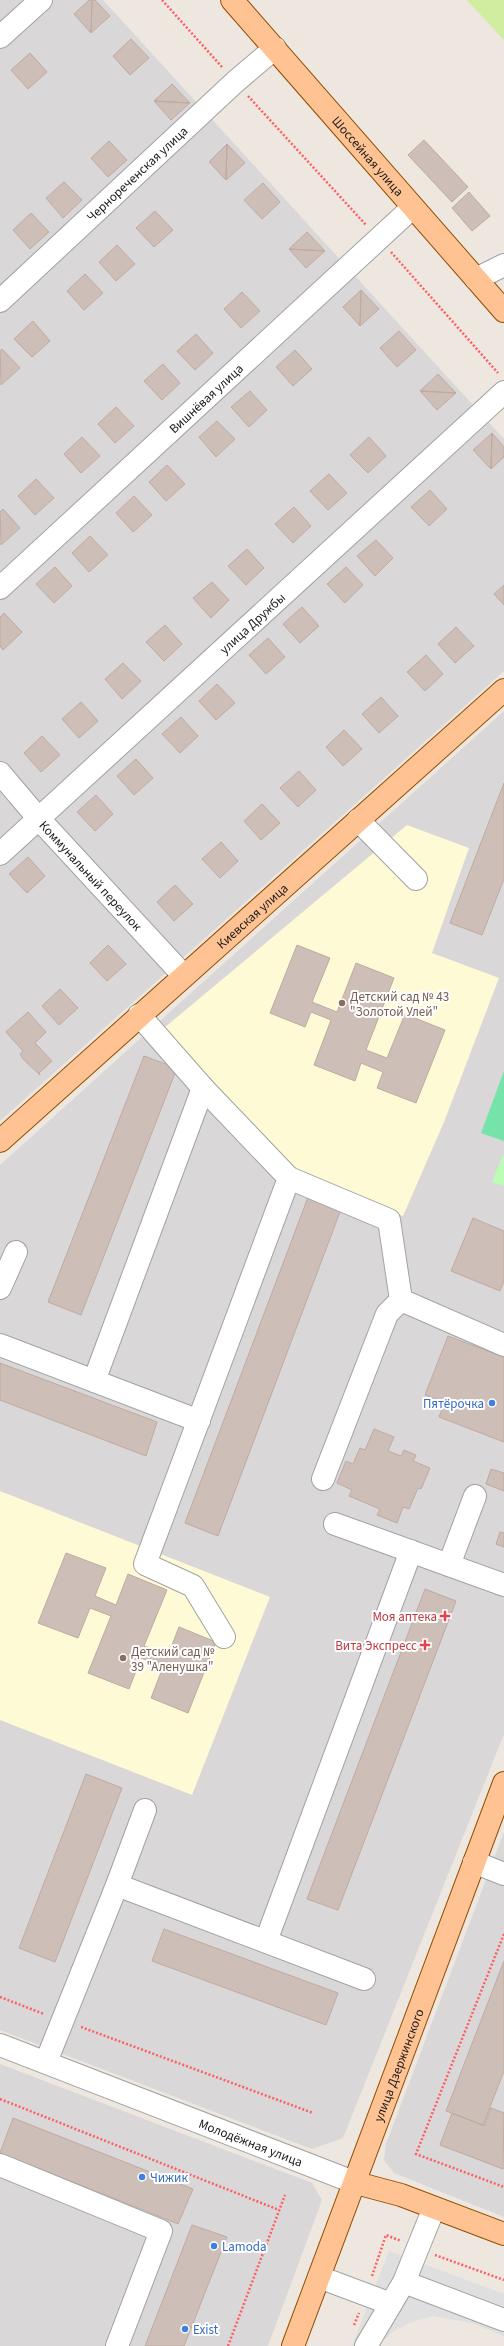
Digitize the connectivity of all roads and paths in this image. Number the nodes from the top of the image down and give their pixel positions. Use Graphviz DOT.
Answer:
graph roads {
  1 [pos="41,0"];
  2 [pos="162,0"];
  3 [pos="232,0"];
  4 [pos="0,38"];
  5 [pos="275,48"];
  6 [pos="235,82"];
  7 [pos="412,208"];
  8 [pos="378,238"];
  9 [pos="504,265"];
  10 [pos="476,279"];
  11 [pos="0,301"];
  12 [pos="504,311"];
  13 [pos="504,379"];
  14 [pos="504,392"];
  15 [pos="0,588"];
  16 [pos="504,690"];
  17 [pos="0,773"];
  18 [pos="39,819"];
  19 [pos="358,820"];
  20 [pos="0,854"];
  21 [pos="416,879"];
  22 [pos="184,976"];
  23 [pos="139,1015"];
  24 [pos="203,1088"];
  25 [pos="0,1141"];
  26 [pos="289,1178"];
  27 [pos="16,1252"];
  28 [pos="0,1288"];
  29 [pos="401,1300"];
  30 [pos="0,1345"];
  31 [pos="504,1345"];
  32 [pos="94,1381"];
  33 [pos="199,1421"];
  34 [pos="323,1479"];
  35 [pos="475,1496"];
  36 [pos="335,1524"];
  37 [pos="411,1551"];
  38 [pos="449,1565"];
  39 [pos="504,1585"];
  40 [pos="224,1637"];
  41 [pos="504,1783"];
  42 [pos="144,1810"];
  43 [pos="474,1862"];
  44 [pos="504,1874"];
  45 [pos="117,1885"];
  46 [pos="504,1934"];
  47 [pos="266,1941"];
  48 [pos="364,1979"];
  49 [pos="0,1997"];
  50 [pos="63,2021"];
  51 [pos="0,2045"];
  52 [pos="46,2062"];
  53 [pos="0,2098"];
  54 [pos="313,2113"];
  55 [pos="0,2165"];
  56 [pos="356,2183"];
  57 [pos="504,2187"];
  58 [pos="284,2195"];
  59 [pos="434,2208"];
  60 [pos="279,2210"];
  61 [pos="504,2234"];
  62 [pos="386,2235"];
  63 [pos="417,2247"];
  64 [pos="319,2277"];
  65 [pos="504,2280"];
  66 [pos="404,2282"];
  67 [pos="391,2304"];
  68 [pos="504,2320"];
  69 [pos="117,2346"];
  70 [pos="228,2346"];
  71 [pos="293,2346"];
  72 [pos="366,2346"];
  1 -- 4 [label="street"];
  2 -- 6 [label="path"];
  3 -- 5 [label="main road, Шоссейная улица"];
  5 -- 6 [label="street, Чернореченская улица"];
  5 -- 7 [label="main road, Шоссейная улица"];
  6 -- 8 [label="path"];
  6 -- 11 [label="street, Чернореченская улица"];
  7 -- 8 [label="street, Вишнёвая улица"];
  7 -- 10 [label="main road, Шоссейная улица"];
  8 -- 13 [label="path"];
  8 -- 15 [label="street, Вишнёвая улица"];
  9 -- 10 [label="street"];
  10 -- 12 [label="main road, Шоссейная улица"];
  14 -- 18 [label="street, улица Дружбы"];
  16 -- 19 [label="main road, Киевская улица"];
  17 -- 18 [label="street, Коммунальный переулок"];
  18 -- 20 [label="street, улица Дружбы"];
  18 -- 22 [label="street, Коммунальный переулок"];
  19 -- 21 [label="street"];
  19 -- 22 [label="main road, Киевская улица"];
  22 -- 23 [label="main road, Киевская улица"];
  23 -- 24 [label="street"];
  23 -- 25 [label="main road, Киевская улица"];
  24 -- 26 [label="street"];
  24 -- 32 [label="street"];
  26 -- 29 [label="street"];
  26 -- 33 [label="street"];
  27 -- 28 [label="street"];
  29 -- 31 [label="street"];
  29 -- 34 [label="street"];
  30 -- 32 [label="street"];
  32 -- 33 [label="street"];
  33 -- 40 [label="street"];
  35 -- 38 [label="street"];
  36 -- 37 [label="street"];
  37 -- 38 [label="street"];
  37 -- 47 [label="street"];
  38 -- 39 [label="street"];
  41 -- 43 [label="main road, улица Дзержинского"];
  42 -- 45 [label="street"];
  43 -- 44 [label="street"];
  43 -- 56 [label="main road, улица Дзержинского"];
  45 -- 47 [label="street"];
  45 -- 50 [label="street"];
  46 -- 57 [label="path"];
  47 -- 48 [label="street"];
  49 -- 50 [label="path"];
  50 -- 52 [label="street"];
  50 -- 54 [label="path"];
  51 -- 52 [label="street, Молодёжная улица"];
  52 -- 56 [label="street, Молодёжная улица"];
  53 -- 60 [label="path"];
  55 -- 69 [label="street"];
  56 -- 59 [label="main road, Молодёжная улица"];
  56 -- 64 [label="main road, улица Дзержинского"];
  58 -- 60 [label="path"];
  59 -- 61 [label="main road, Молодёжная улица"];
  59 -- 63 [label="street"];
  60 -- 70 [label="path"];
  62 -- 63 [label="path"];
  63 -- 65 [label="path"];
  63 -- 66 [label="street"];
  64 -- 67 [label="street"];
  64 -- 71 [label="main road, улица Дзержинского"];
  66 -- 67 [label="street"];
  66 -- 68 [label="street"];
  67 -- 72 [label="street"];
}
